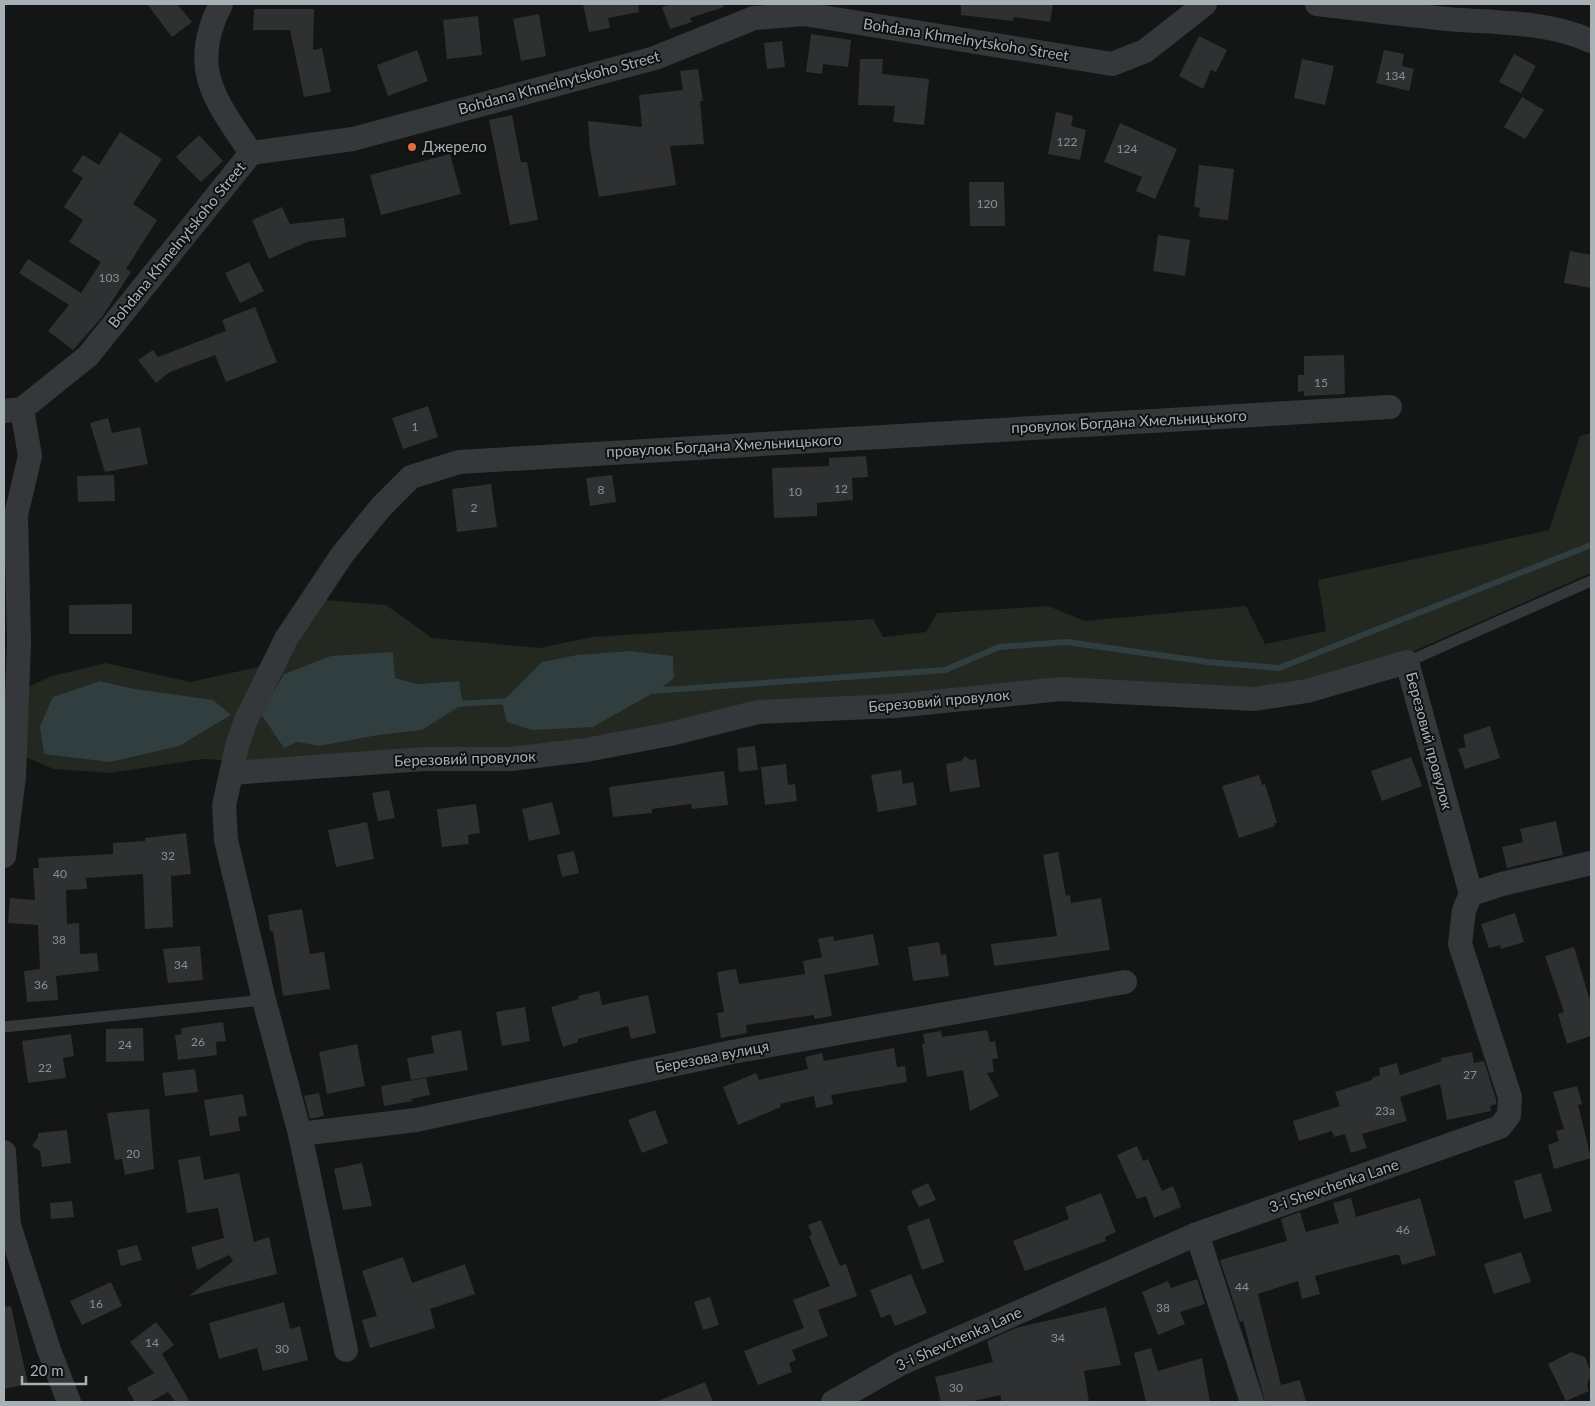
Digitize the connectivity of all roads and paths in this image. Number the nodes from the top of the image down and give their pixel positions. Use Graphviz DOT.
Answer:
graph roads {
  1 [pos="221,4"];
  2 [pos="1205,4"];
  3 [pos="1317,4"];
  4 [pos="1591,41"];
  5 [pos="251,152"];
  6 [pos="1390,407"];
  7 [pos="13,410"];
  8 [pos="1591,581"];
  9 [pos="1407,662"];
  10 [pos="231,773"];
  11 [pos="4,856"];
  12 [pos="1591,863"];
  13 [pos="1471,894"];
  14 [pos="1125,982"];
  15 [pos="264,1000"];
  16 [pos="4,1027"];
  17 [pos="300,1134"];
  18 [pos="4,1152"];
  19 [pos="6,1224"];
  20 [pos="1197,1234"];
  21 [pos="346,1350"];
  22 [pos="69,1402"];
  23 [pos="833,1402"];
  24 [pos="1252,1402"];
  1 -- 5 [label="street"];
  2 -- 5 [label="street, Bohdana Khmelnytskoho Street"];
  3 -- 4 [label="street"];
  5 -- 7 [label="street, Bohdana Khmelnytskoho Street"];
  6 -- 10 [label="street, провулок Богдана Хмельницького"];
  7 -- 11 [label="street"];
  8 -- 9 [label="lane"];
  9 -- 10 [label="street, Березовий провулок"];
  9 -- 13 [label="street, Березовий провулок"];
  10 -- 15 [label="street, провулок Богдана Хмельницького"];
  12 -- 13 [label="street"];
  13 -- 20 [label="street, 3-i Shevchenka Lane"];
  14 -- 17 [label="street, Березова вулиця"];
  15 -- 16 [label="lane"];
  15 -- 17 [label="street, провулок Богдана Хмельницького"];
  17 -- 21 [label="street, провулок Богдана Хмельницького"];
  18 -- 19 [label="street"];
  19 -- 22 [label="street"];
  20 -- 23 [label="street, 3-i Shevchenka Lane"];
  20 -- 24 [label="street"];
}
